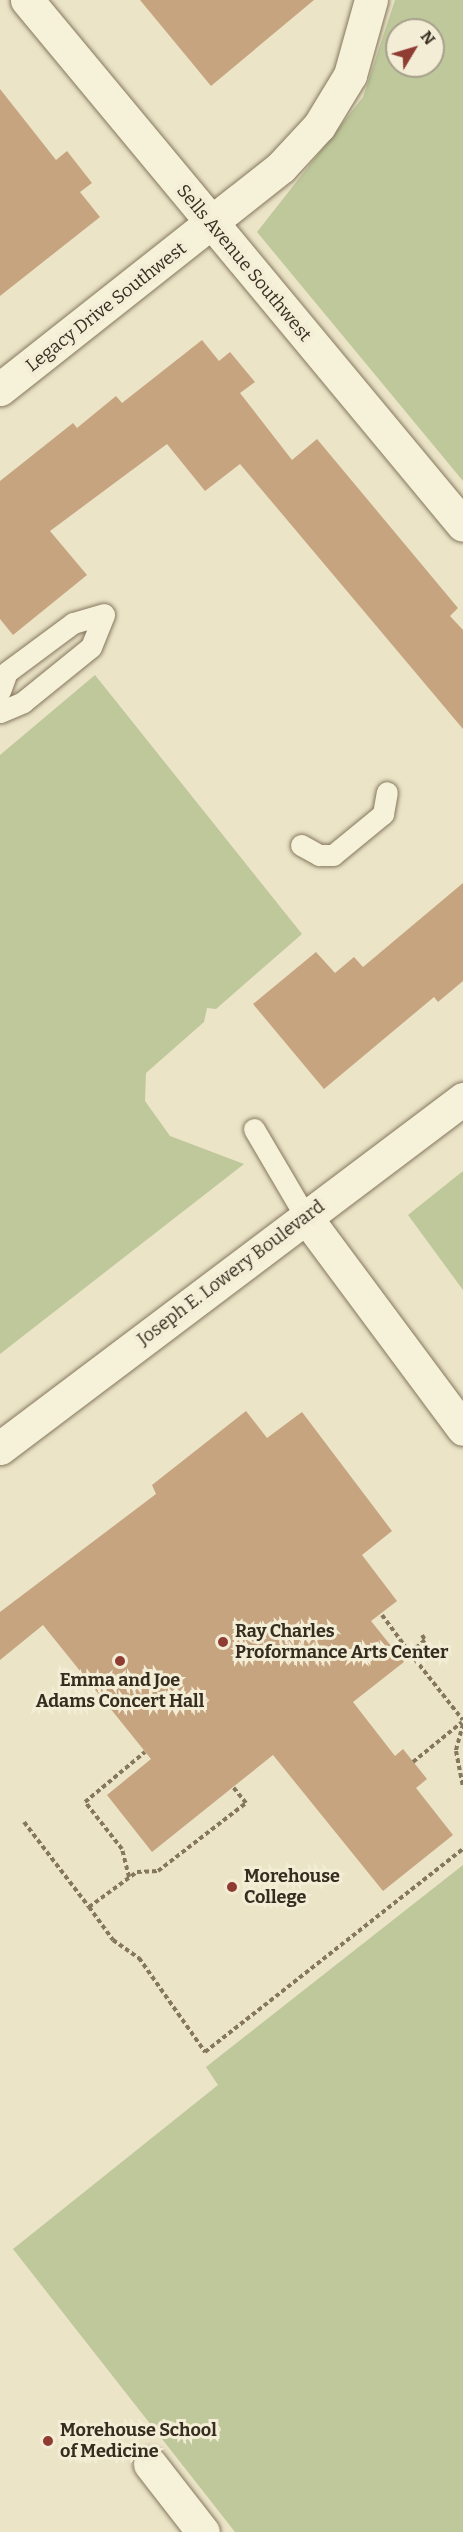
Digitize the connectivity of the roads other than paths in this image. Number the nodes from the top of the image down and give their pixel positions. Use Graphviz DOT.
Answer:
graph roads {
  1 [pos="27,0"];
  2 [pos="371,0"];
  3 [pos="212,225"];
  4 [pos="0,389"];
  5 [pos="463,525"];
  6 [pos="0,691"];
  7 [pos="0,712"];
  8 [pos="387,792"];
  9 [pos="301,845"];
  10 [pos="463,1099"];
  11 [pos="254,1129"];
  12 [pos="305,1216"];
  13 [pos="463,1429"];
  14 [pos="0,1448"];
  15 [pos="150,2463"];
  16 [pos="203,2532"];
  1 -- 3 [label="street, Sells Avenue Southwest"];
  2 -- 3 [label="street, Legacy Drive Southwest"];
  3 -- 4 [label="street, Legacy Drive Southwest"];
  3 -- 5 [label="street, Sells Avenue Southwest"];
  6 -- 7 [label="lane"];
  8 -- 9 [label="lane"];
  10 -- 12 [label="street, Joseph E. Lowery Boulevard"];
  11 -- 12 [label="lane"];
  12 -- 13 [label="street"];
  12 -- 14 [label="street, Joseph E. Lowery Boulevard"];
  15 -- 16 [label="street"];
}
